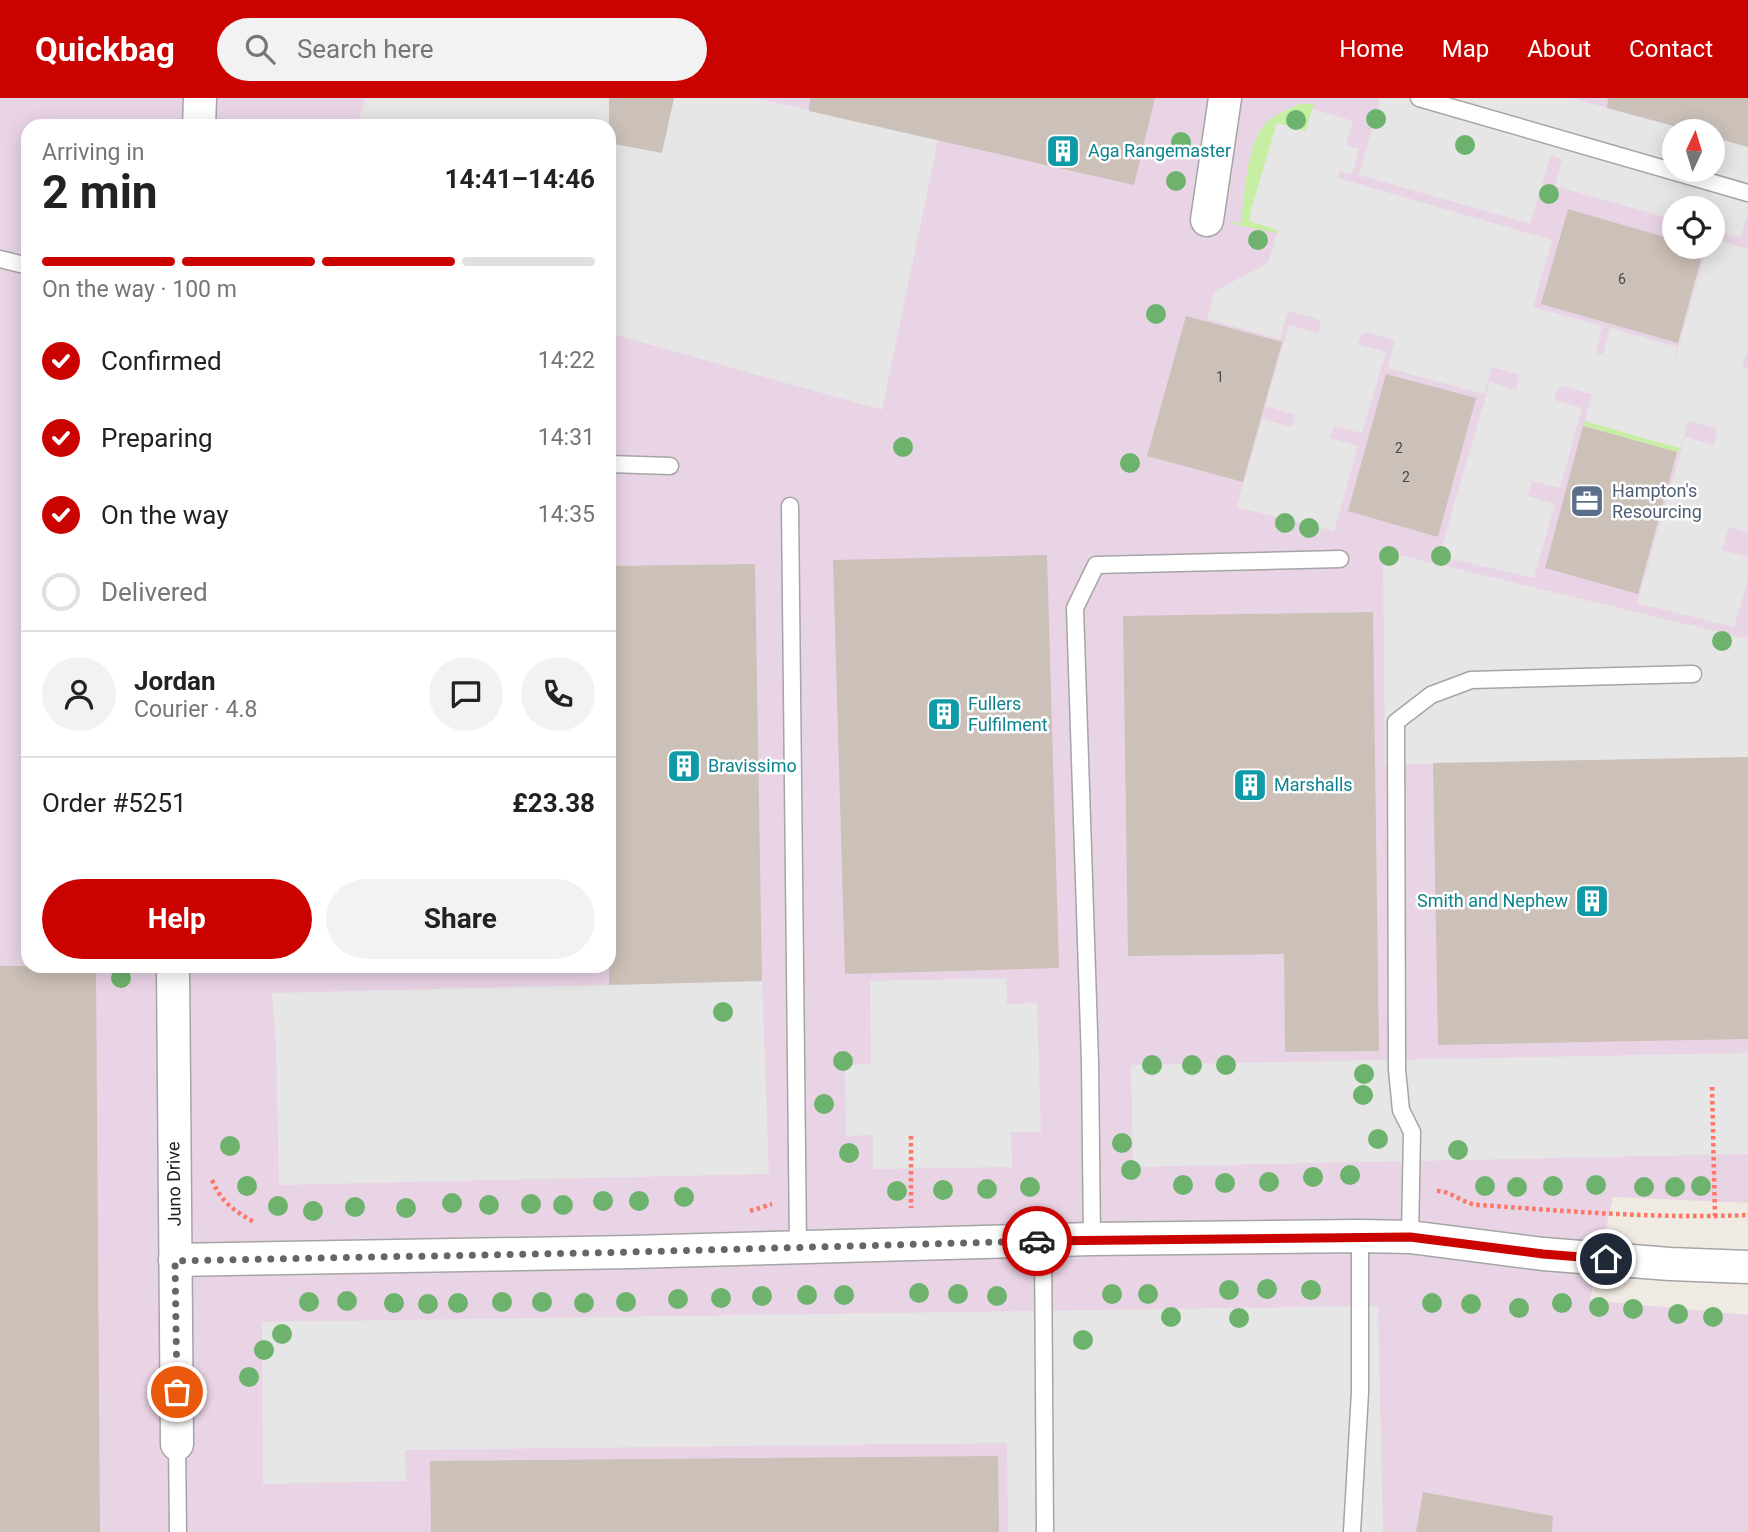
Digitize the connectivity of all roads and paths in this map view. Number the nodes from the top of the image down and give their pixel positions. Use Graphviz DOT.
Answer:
graph roads {
  1 [pos="200,98"];
  2 [pos="1225,98"];
  3 [pos="1419,98"];
  4 [pos="199,119"];
  5 [pos="1748,193"];
  6 [pos="1208,220"];
  7 [pos="0,259"];
  8 [pos="21,264"];
  9 [pos="616,464"];
  10 [pos="670,466"];
  11 [pos="790,506"];
  12 [pos="1340,559"];
  13 [pos="1693,674"];
  14 [pos="173,973"];
  15 [pos="1712,1087"];
  16 [pos="911,1136"];
  17 [pos="209,1172"];
  18 [pos="1446,1191"];
  19 [pos="912,1213"];
  20 [pos="1715,1216"];
  21 [pos="1748,1216"];
  22 [pos="256,1223"];
  23 [pos="1360,1236"];
  24 [pos="1410,1237"];
  25 [pos="1092,1239"];
  26 [pos="1043,1241"];
  27 [pos="798,1246"];
  28 [pos="175,1261"];
  29 [pos="1748,1267"];
  30 [pos="177,1444"];
  31 [pos="178,1532"];
  32 [pos="1045,1532"];
  33 [pos="1352,1532"];
  1 -- 4 [label="street"];
  2 -- 6 [label="street"];
  3 -- 5 [label="lane"];
  7 -- 8 [label="lane"];
  9 -- 10 [label="lane"];
  11 -- 27 [label="lane"];
  12 -- 25 [label="lane"];
  13 -- 24 [label="lane"];
  14 -- 28 [label="street, Juno Drive"];
  15 -- 20 [label="path"];
  16 -- 19 [label="path"];
  17 -- 22 [label="path"];
  18 -- 20 [label="path"];
  20 -- 21 [label="path"];
  23 -- 24 [label="street"];
  23 -- 25 [label="street"];
  23 -- 33 [label="lane"];
  24 -- 29 [label="street"];
  25 -- 26 [label="street"];
  26 -- 27 [label="street"];
  26 -- 32 [label="lane"];
  27 -- 28 [label="street"];
  28 -- 30 [label="street, Juno Drive"];
  30 -- 31 [label="lane"];
}
